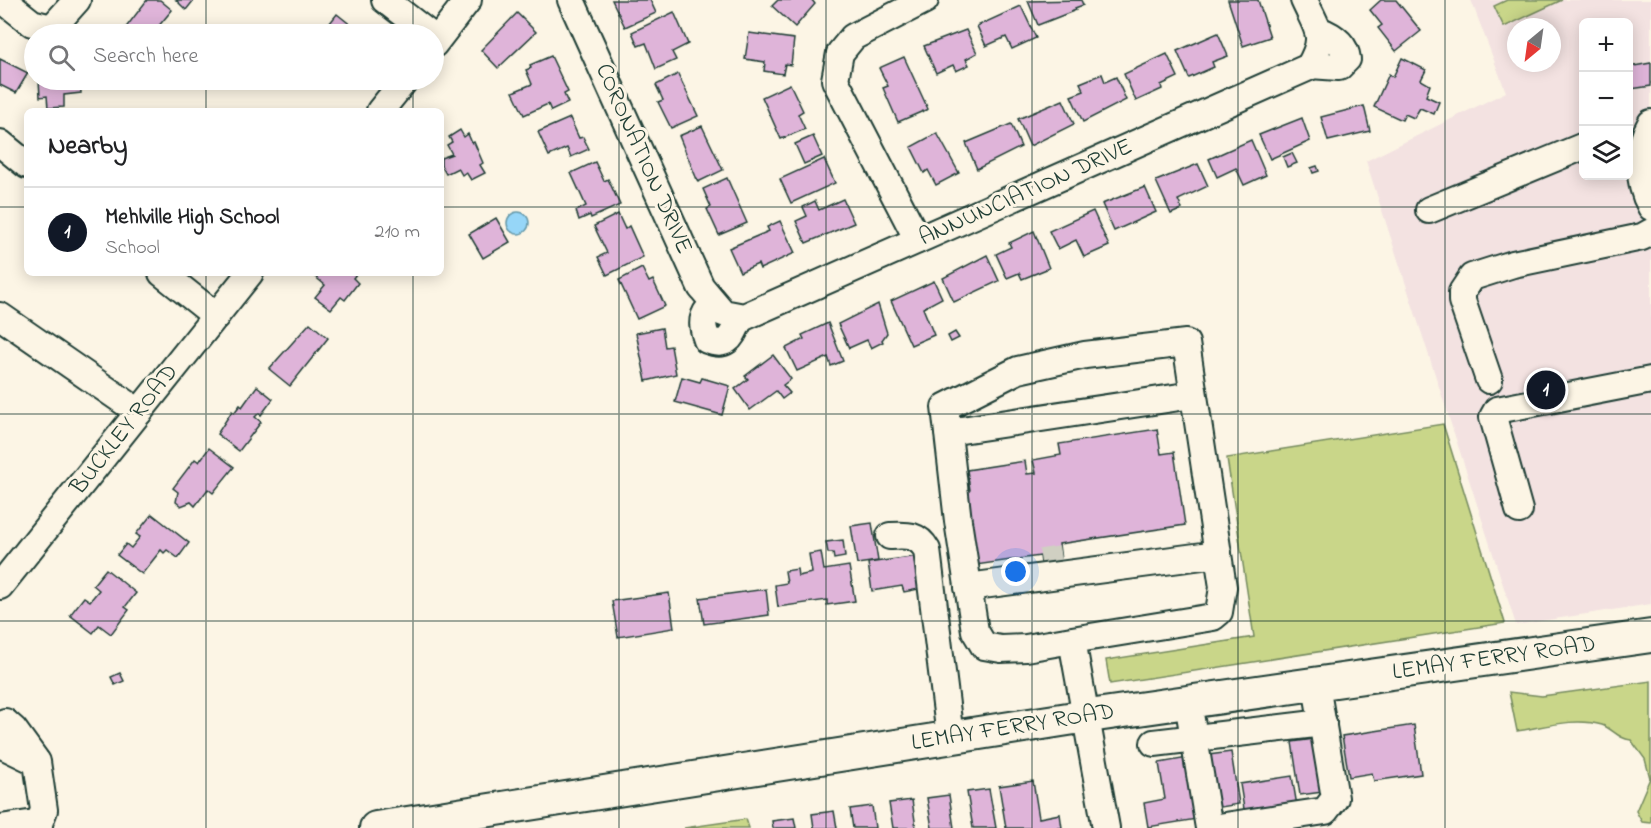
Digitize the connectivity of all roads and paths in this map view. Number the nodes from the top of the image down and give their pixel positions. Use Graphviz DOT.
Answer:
graph roads {
  1 [pos="3,0"];
  2 [pos="77,0"];
  3 [pos="385,0"];
  4 [pos="468,0"];
  5 [pos="571,0"];
  6 [pos="925,0"];
  7 [pos="1304,0"];
  8 [pos="37,24"];
  9 [pos="56,24"];
  10 [pos="415,24"];
  11 [pos="444,27"];
  12 [pos="397,90"];
  13 [pos="382,108"];
  14 [pos="1641,132"];
  15 [pos="0,143"];
  16 [pos="1579,148"];
  17 [pos="24,163"];
  18 [pos="1651,207"];
  19 [pos="1430,210"];
  20 [pos="1651,232"];
  21 [pos="918,240"];
  22 [pos="166,276"];
  23 [pos="248,276"];
  24 [pos="726,311"];
  25 [pos="0,316"];
  26 [pos="216,316"];
  27 [pos="1489,380"];
  28 [pos="1651,380"];
  29 [pos="1193,395"];
  30 [pos="139,412"];
  31 [pos="948,432"];
  32 [pos="1519,510"];
  33 [pos="890,536"];
  34 [pos="1218,554"];
  35 [pos="1083,572"];
  36 [pos="1016,581"];
  37 [pos="0,586"];
  38 [pos="969,587"];
  39 [pos="1651,636"];
  40 [pos="1072,640"];
  41 [pos="1316,685"];
  42 [pos="1188,702"];
  43 [pos="1086,716"];
  44 [pos="1323,723"];
  45 [pos="2,733"];
  46 [pos="950,737"];
  47 [pos="1194,738"];
  48 [pos="1154,743"];
  49 [pos="495,819"];
  50 [pos="38,827"];
  51 [pos="0,828"];
  52 [pos="376,828"];
  53 [pos="1106,828"];
  54 [pos="1210,828"];
  1 -- 8 [label="street"];
  2 -- 9 [label="street"];
  3 -- 10 [label="street"];
  4 -- 11 [label="street"];
  5 -- 24 [label="street, CORONATION DRIVE"];
  6 -- 21 [label="street"];
  7 -- 21 [label="street, ANNUNCIATION DRIVE"];
  12 -- 13 [label="street"];
  14 -- 18 [label="street"];
  15 -- 17 [label="street"];
  16 -- 19 [label="street"];
  20 -- 27 [label="street"];
  21 -- 24 [label="street, ANNUNCIATION DRIVE"];
  22 -- 26 [label="street"];
  23 -- 26 [label="street, BUCKLEY ROAD"];
  25 -- 30 [label="street"];
  26 -- 30 [label="street, BUCKLEY ROAD"];
  28 -- 32 [label="street"];
  29 -- 31 [label="street"];
  29 -- 31 [label="street"];
  29 -- 34 [label="street"];
  30 -- 37 [label="street, BUCKLEY ROAD"];
  31 -- 38 [label="street"];
  33 -- 46 [label="street"];
  34 -- 35 [label="street"];
  34 -- 40 [label="street"];
  35 -- 36 [label="street"];
  35 -- 36 [label="street"];
  36 -- 38 [label="street"];
  38 -- 40 [label="street"];
  39 -- 41 [label="main road, LEMAY FERRY ROAD"];
  40 -- 43 [label="street"];
  41 -- 42 [label="main road, LEMAY FERRY ROAD"];
  41 -- 44 [label="street"];
  42 -- 43 [label="main road, LEMAY FERRY ROAD"];
  42 -- 47 [label="street"];
  43 -- 46 [label="main road, LEMAY FERRY ROAD"];
  43 -- 53 [label="street"];
  44 -- 47 [label="street"];
  44 -- 54 [label="street"];
  45 -- 50 [label="street"];
  46 -- 49 [label="main road, LEMAY FERRY ROAD"];
  47 -- 48 [label="street"];
  47 -- 54 [label="street"];
  49 -- 52 [label="main road, LEMAY FERRY ROAD"];
  50 -- 51 [label="street"];
}
